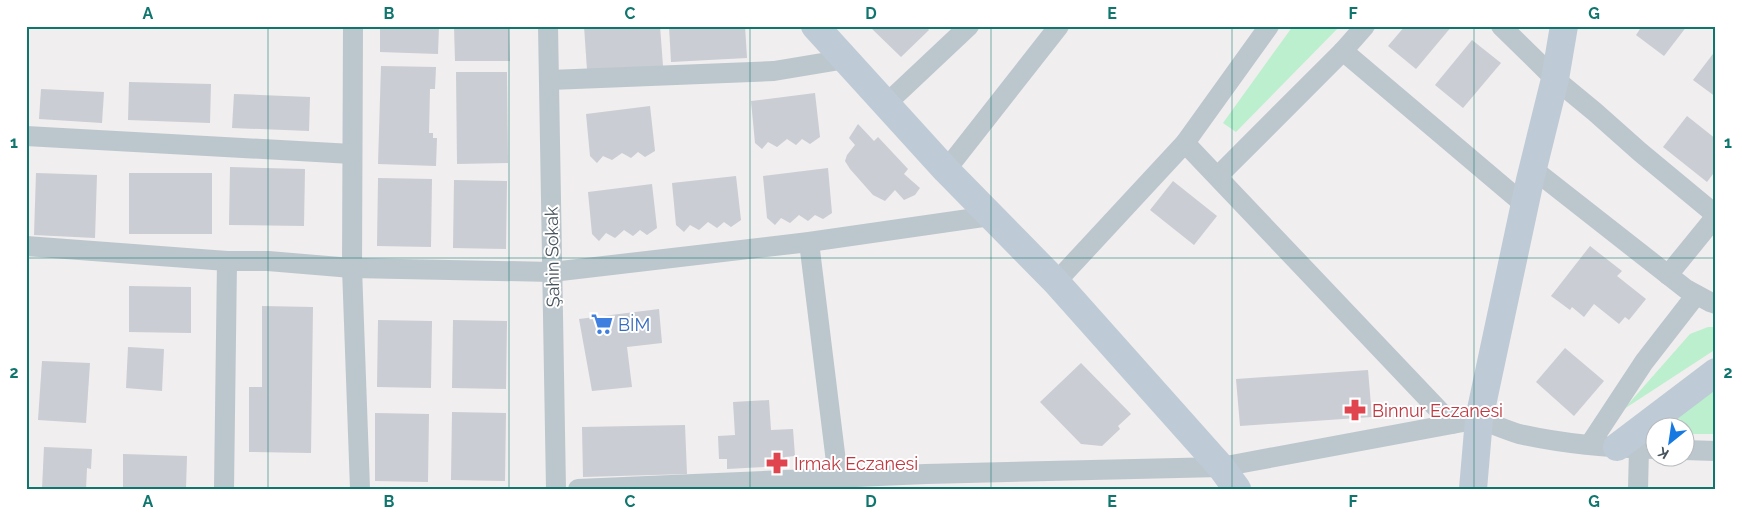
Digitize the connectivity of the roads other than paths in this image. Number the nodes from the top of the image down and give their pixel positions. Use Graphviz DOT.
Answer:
graph roads {
  1 [pos="353,26"];
  2 [pos="548,26"];
  3 [pos="815,26"];
  4 [pos="969,26"];
  5 [pos="1059,26"];
  6 [pos="1269,26"];
  7 [pos="1365,26"];
  8 [pos="1501,26"];
  9 [pos="1564,26"];
  10 [pos="1343,51"];
  11 [pos="846,59"];
  12 [pos="1555,79"];
  13 [pos="550,80"];
  14 [pos="885,105"];
  15 [pos="26,136"];
  16 [pos="1185,143"];
  17 [pos="352,154"];
  18 [pos="1533,169"];
  19 [pos="946,170"];
  20 [pos="1218,176"];
  21 [pos="1525,205"];
  22 [pos="990,216"];
  23 [pos="1716,216"];
  24 [pos="809,242"];
  25 [pos="26,246"];
  26 [pos="227,261"];
  27 [pos="352,268"];
  28 [pos="552,272"];
  29 [pos="1668,275"];
  30 [pos="1056,282"];
  31 [pos="1696,295"];
  32 [pos="1716,304"];
  33 [pos="1716,372"];
  34 [pos="1479,419"];
  35 [pos="1452,424"];
  36 [pos="1590,444"];
  37 [pos="1637,448"];
  38 [pos="1694,450"];
  39 [pos="1716,451"];
  40 [pos="1221,467"];
  41 [pos="838,478"];
  42 [pos="926,481"];
  43 [pos="224,489"];
  44 [pos="360,489"];
  45 [pos="556,489"];
  46 [pos="578,489"];
  47 [pos="1237,489"];
  48 [pos="1459,489"];
  49 [pos="1473,489"];
  50 [pos="1638,489"];
  1 -- 17 [label="street"];
  2 -- 13 [label="street, Şahin Sokak"];
  3 -- 11 [label="street"];
  4 -- 14 [label="street"];
  5 -- 19 [label="street"];
  6 -- 16 [label="street"];
  7 -- 10 [label="street"];
  8 -- 12 [label="street"];
  9 -- 12 [label="street"];
  10 -- 20 [label="street"];
  10 -- 21 [label="street"];
  11 -- 13 [label="street"];
  11 -- 14 [label="street"];
  12 -- 18 [label="street"];
  12 -- 23 [label="street"];
  13 -- 28 [label="street, Şahin Sokak"];
  14 -- 19 [label="street"];
  15 -- 17 [label="street"];
  16 -- 20 [label="street"];
  16 -- 30 [label="street"];
  17 -- 27 [label="street"];
  18 -- 21 [label="street"];
  18 -- 29 [label="street"];
  19 -- 22 [label="street"];
  20 -- 35 [label="street"];
  21 -- 34 [label="street"];
  22 -- 24 [label="street"];
  22 -- 30 [label="street"];
  23 -- 29 [label="street"];
  24 -- 28 [label="street"];
  24 -- 41 [label="street"];
  25 -- 26 [label="street"];
  26 -- 27 [label="street"];
  26 -- 43 [label="street"];
  27 -- 28 [label="street"];
  27 -- 44 [label="street"];
  28 -- 45 [label="street, Şahin Sokak"];
  29 -- 31 [label="street"];
  30 -- 40 [label="street"];
  31 -- 32 [label="street"];
  31 -- 36 [label="street"];
  33 -- 37 [label="street"];
  34 -- 35 [label="street"];
  34 -- 36 [label="street"];
  34 -- 48 [label="street"];
  34 -- 49 [label="street"];
  35 -- 40 [label="street"];
  36 -- 37 [label="street"];
  37 -- 50 [label="street"];
  38 -- 39 [label="street"];
  40 -- 42 [label="street"];
  40 -- 47 [label="street"];
  41 -- 42 [label="street"];
  41 -- 46 [label="street"];
}
